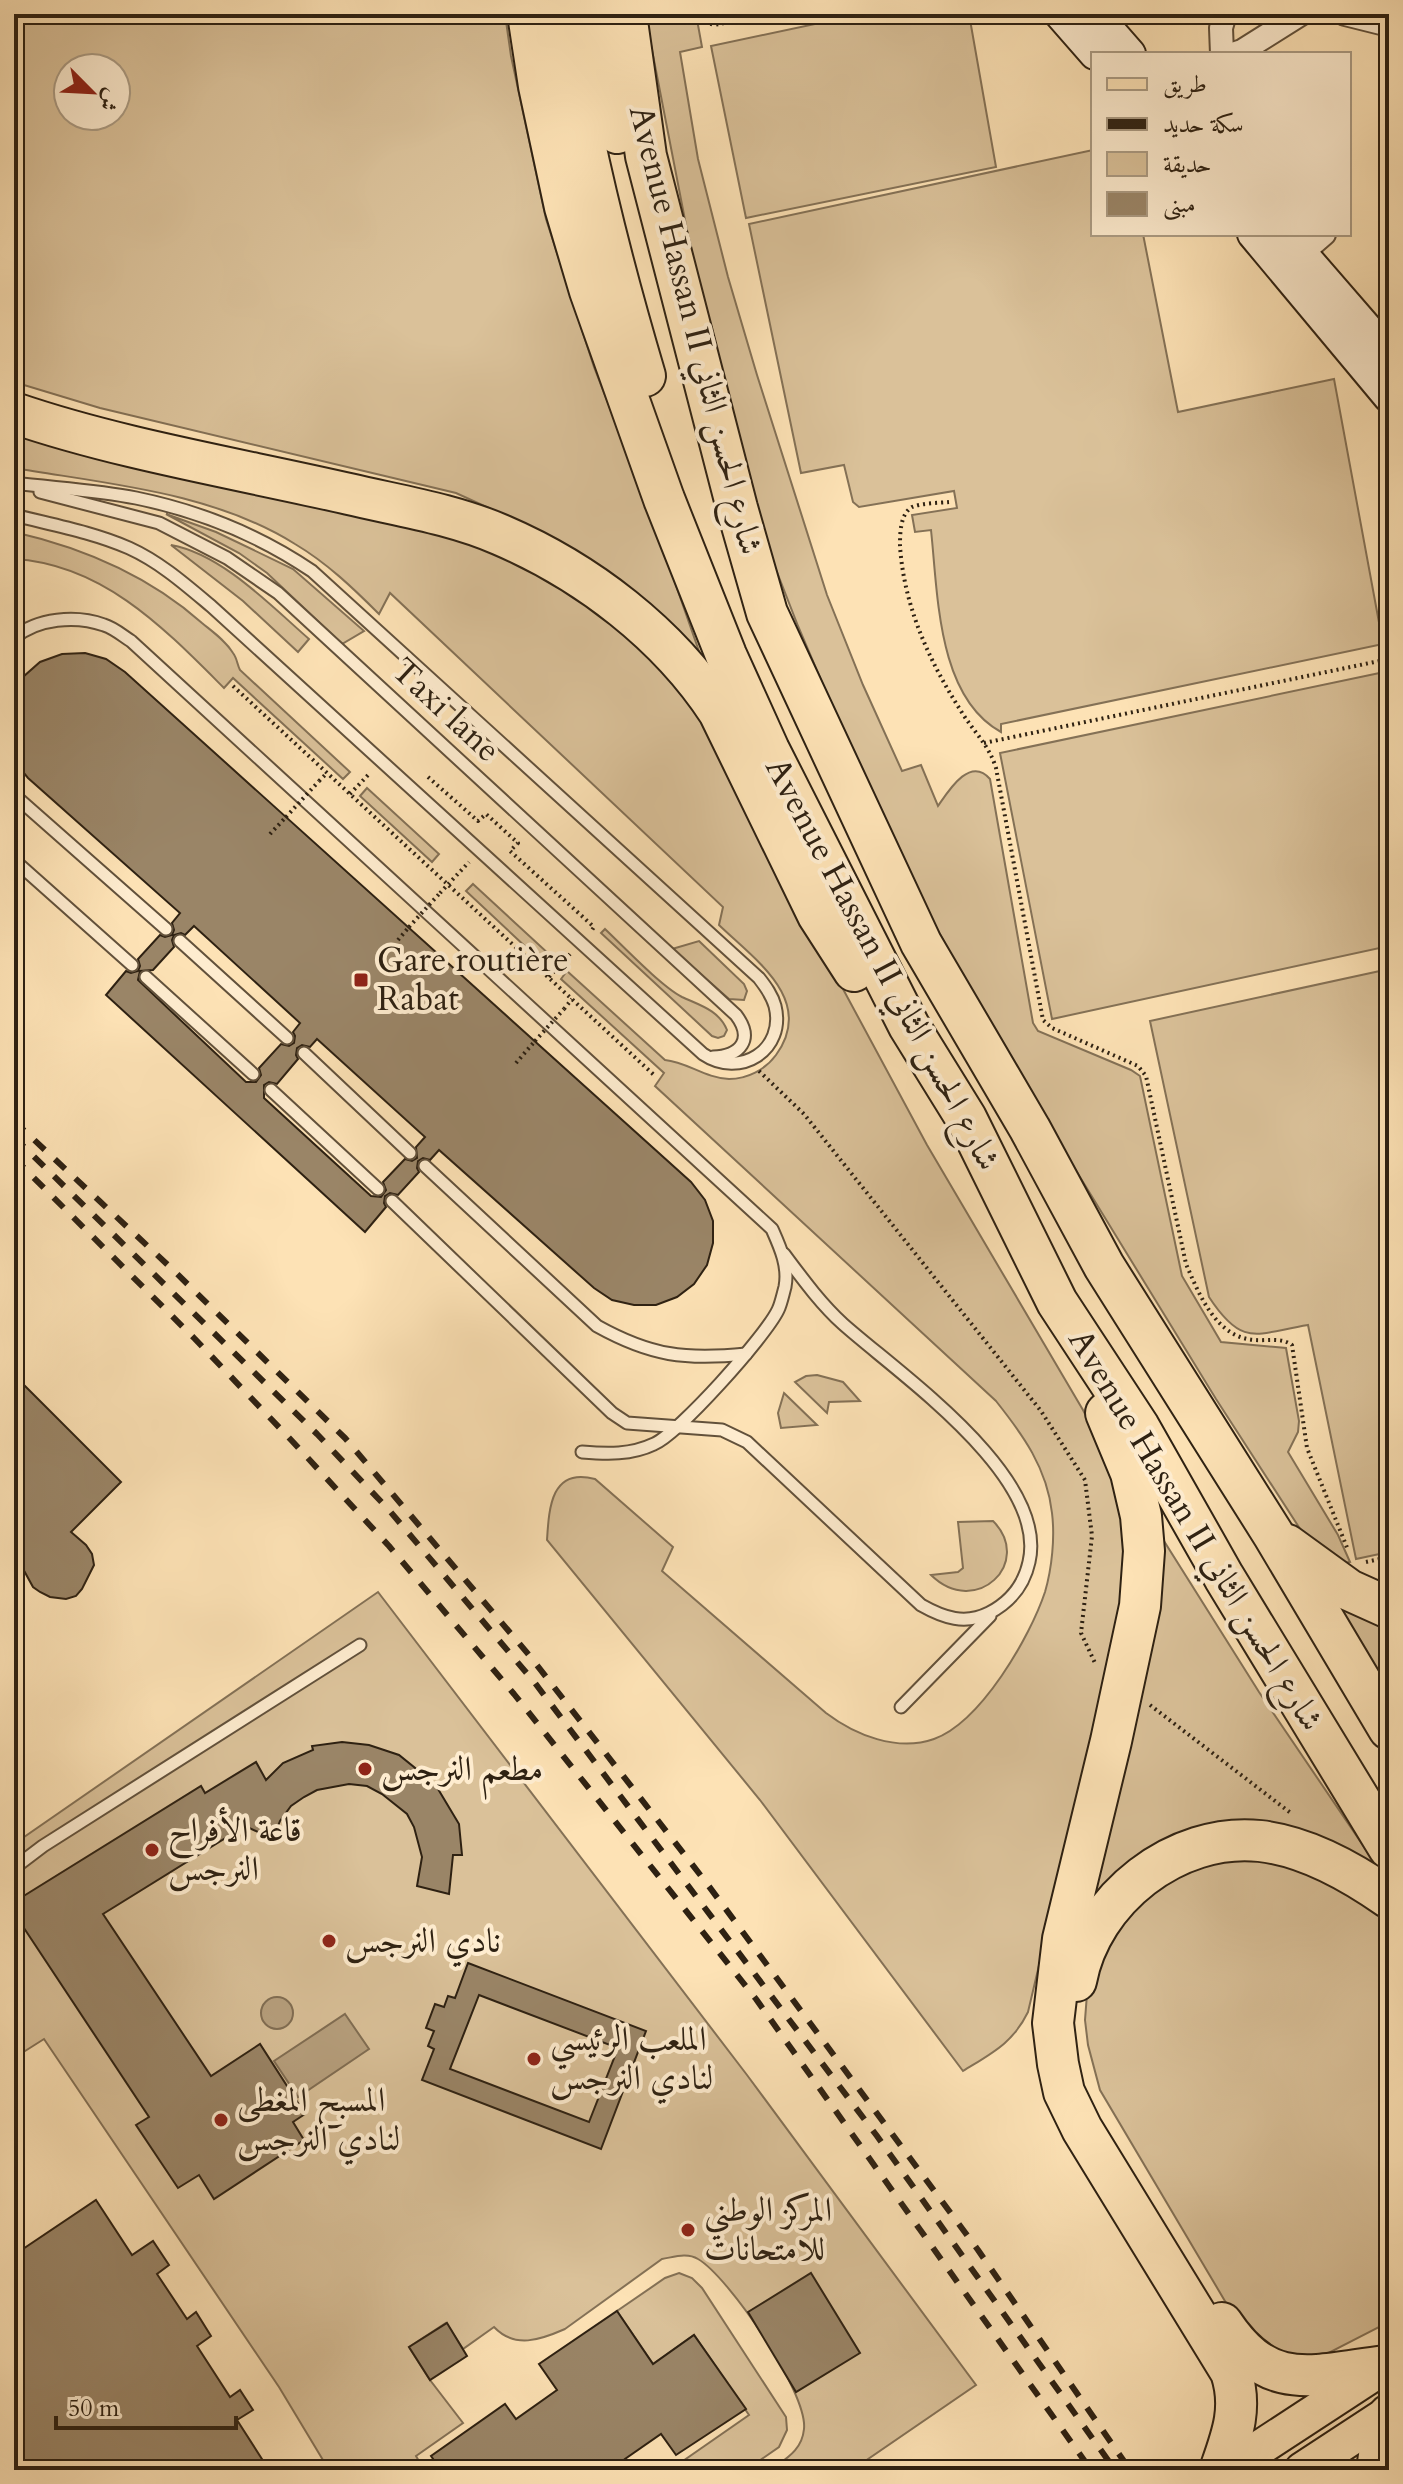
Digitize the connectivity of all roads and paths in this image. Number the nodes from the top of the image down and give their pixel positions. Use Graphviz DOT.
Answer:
graph roads {
  1 [pos="528,14"];
  2 [pos="561,14"];
  3 [pos="597,14"];
  4 [pos="626,14"];
  5 [pos="705,14"];
  6 [pos="771,14"];
  7 [pos="1060,14"];
  8 [pos="1095,14"];
  9 [pos="1225,14"];
  10 [pos="1301,14"];
  11 [pos="1345,14"];
  12 [pos="1389,25"];
  13 [pos="1093,52"];
  14 [pos="1128,52"];
  15 [pos="1222,52"];
  16 [pos="1239,52"];
  17 [pos="1255,236"];
  18 [pos="1304,240"];
  19 [pos="1389,354"];
  20 [pos="1389,397"];
  21 [pos="14,413"];
  22 [pos="14,484"];
  23 [pos="949,502"];
  24 [pos="14,515"];
  25 [pos="767,613"];
  26 [pos="16,636"];
  27 [pos="726,655"];
  28 [pos="1389,659"];
  29 [pos="233,686"];
  30 [pos="984,743"];
  31 [pos="327,773"];
  32 [pos="14,795"];
  33 [pos="270,834"];
  34 [pos="479,851"];
  35 [pos="14,860"];
  36 [pos="448,885"];
  37 [pos="166,929"];
  38 [pos="398,940"];
  39 [pos="180,941"];
  40 [pos="132,965"];
  41 [pos="146,977"];
  42 [pos="572,999"];
  43 [pos="287,1038"];
  44 [pos="304,1053"];
  45 [pos="708,1058"];
  46 [pos="749,1062"];
  47 [pos="516,1063"];
  48 [pos="253,1074"];
  49 [pos="654,1075"];
  50 [pos="271,1090"];
  51 [pos="410,1153"];
  52 [pos="425,1166"];
  53 [pos="378,1189"];
  54 [pos="1002,1190"];
  55 [pos="392,1201"];
  56 [pos="784,1254"];
  57 [pos="1088,1351"];
  58 [pos="746,1354"];
  59 [pos="677,1428"];
  60 [pos="582,1452"];
  61 [pos="1273,1534"];
  62 [pos="1351,1556"];
  63 [pos="1389,1557"];
  64 [pos="1360,1563"];
  65 [pos="999,1607"];
  66 [pos="1389,1608"];
  67 [pos="360,1645"];
  68 [pos="1123,1684"];
  69 [pos="901,1707"];
  70 [pos="1389,1729"];
  71 [pos="1300,1820"];
  72 [pos="1389,1848"];
  73 [pos="14,1868"];
  74 [pos="1389,1898"];
  75 [pos="1387,2365"];
  76 [pos="1389,2414"];
  77 [pos="1220,2470"];
  78 [pos="1226,2470"];
  79 [pos="1302,2470"];
  80 [pos="1377,2470"];
  1 -- 27 [label="highway, Avenue Hassan II شارع الحسن الثاني"];
  2 -- 27 [label="highway"];
  3 -- 25 [label="highway"];
  4 -- 25 [label="highway, Avenue Hassan II شارع الحسن الثاني"];
  5 -- 6 [label="path"];
  7 -- 13 [label="street"];
  8 -- 14 [label="street"];
  9 -- 15 [label="street"];
  10 -- 16 [label="street"];
  11 -- 12 [label="street"];
  17 -- 20 [label="street"];
  18 -- 19 [label="street"];
  21 -- 54 [label="highway"];
  22 -- 45 [label="lane, Taxi lane"];
  22 -- 46 [label="lane"];
  23 -- 30 [label="path"];
  24 -- 34 [label="lane"];
  25 -- 61 [label="highway, Avenue Hassan II شارع الحسن الثاني"];
  26 -- 56 [label="lane"];
  27 -- 54 [label="highway, Avenue Hassan II شارع الحسن الثاني"];
  28 -- 30 [label="path"];
  29 -- 31 [label="path"];
  30 -- 62 [label="path"];
  31 -- 33 [label="path, bridge"];
  31 -- 36 [label="path"];
  32 -- 37 [label="lane"];
  34 -- 36 [label="path"];
  34 -- 45 [label="lane"];
  35 -- 40 [label="lane"];
  36 -- 38 [label="path, bridge"];
  36 -- 42 [label="path"];
  39 -- 43 [label="lane"];
  41 -- 48 [label="lane"];
  42 -- 47 [label="path, bridge"];
  42 -- 49 [label="path"];
  44 -- 51 [label="lane"];
  45 -- 46 [label="lane"];
  46 -- 68 [label="path"];
  50 -- 53 [label="lane"];
  52 -- 58 [label="lane"];
  54 -- 57 [label="highway, Avenue Hassan II شارع الحسن الثاني"];
  55 -- 59 [label="lane"];
  56 -- 58 [label="lane"];
  56 -- 65 [label="lane"];
  57 -- 68 [label="highway"];
  57 -- 72 [label="highway, Avenue Hassan II شارع الحسن الثاني"];
  58 -- 59 [label="lane"];
  59 -- 60 [label="lane"];
  59 -- 65 [label="lane"];
  61 -- 66 [label="highway"];
  61 -- 70 [label="highway, Avenue Hassan II شارع الحسن الثاني"];
  63 -- 64 [label="path"];
  65 -- 69 [label="lane"];
  67 -- 73 [label="lane"];
  68 -- 71 [label="path"];
  68 -- 77 [label="highway"];
  74 -- 75 [label="highway"];
  75 -- 78 [label="main road"];
  76 -- 79 [label="main road"];
  76 -- 80 [label="highway"];
}
